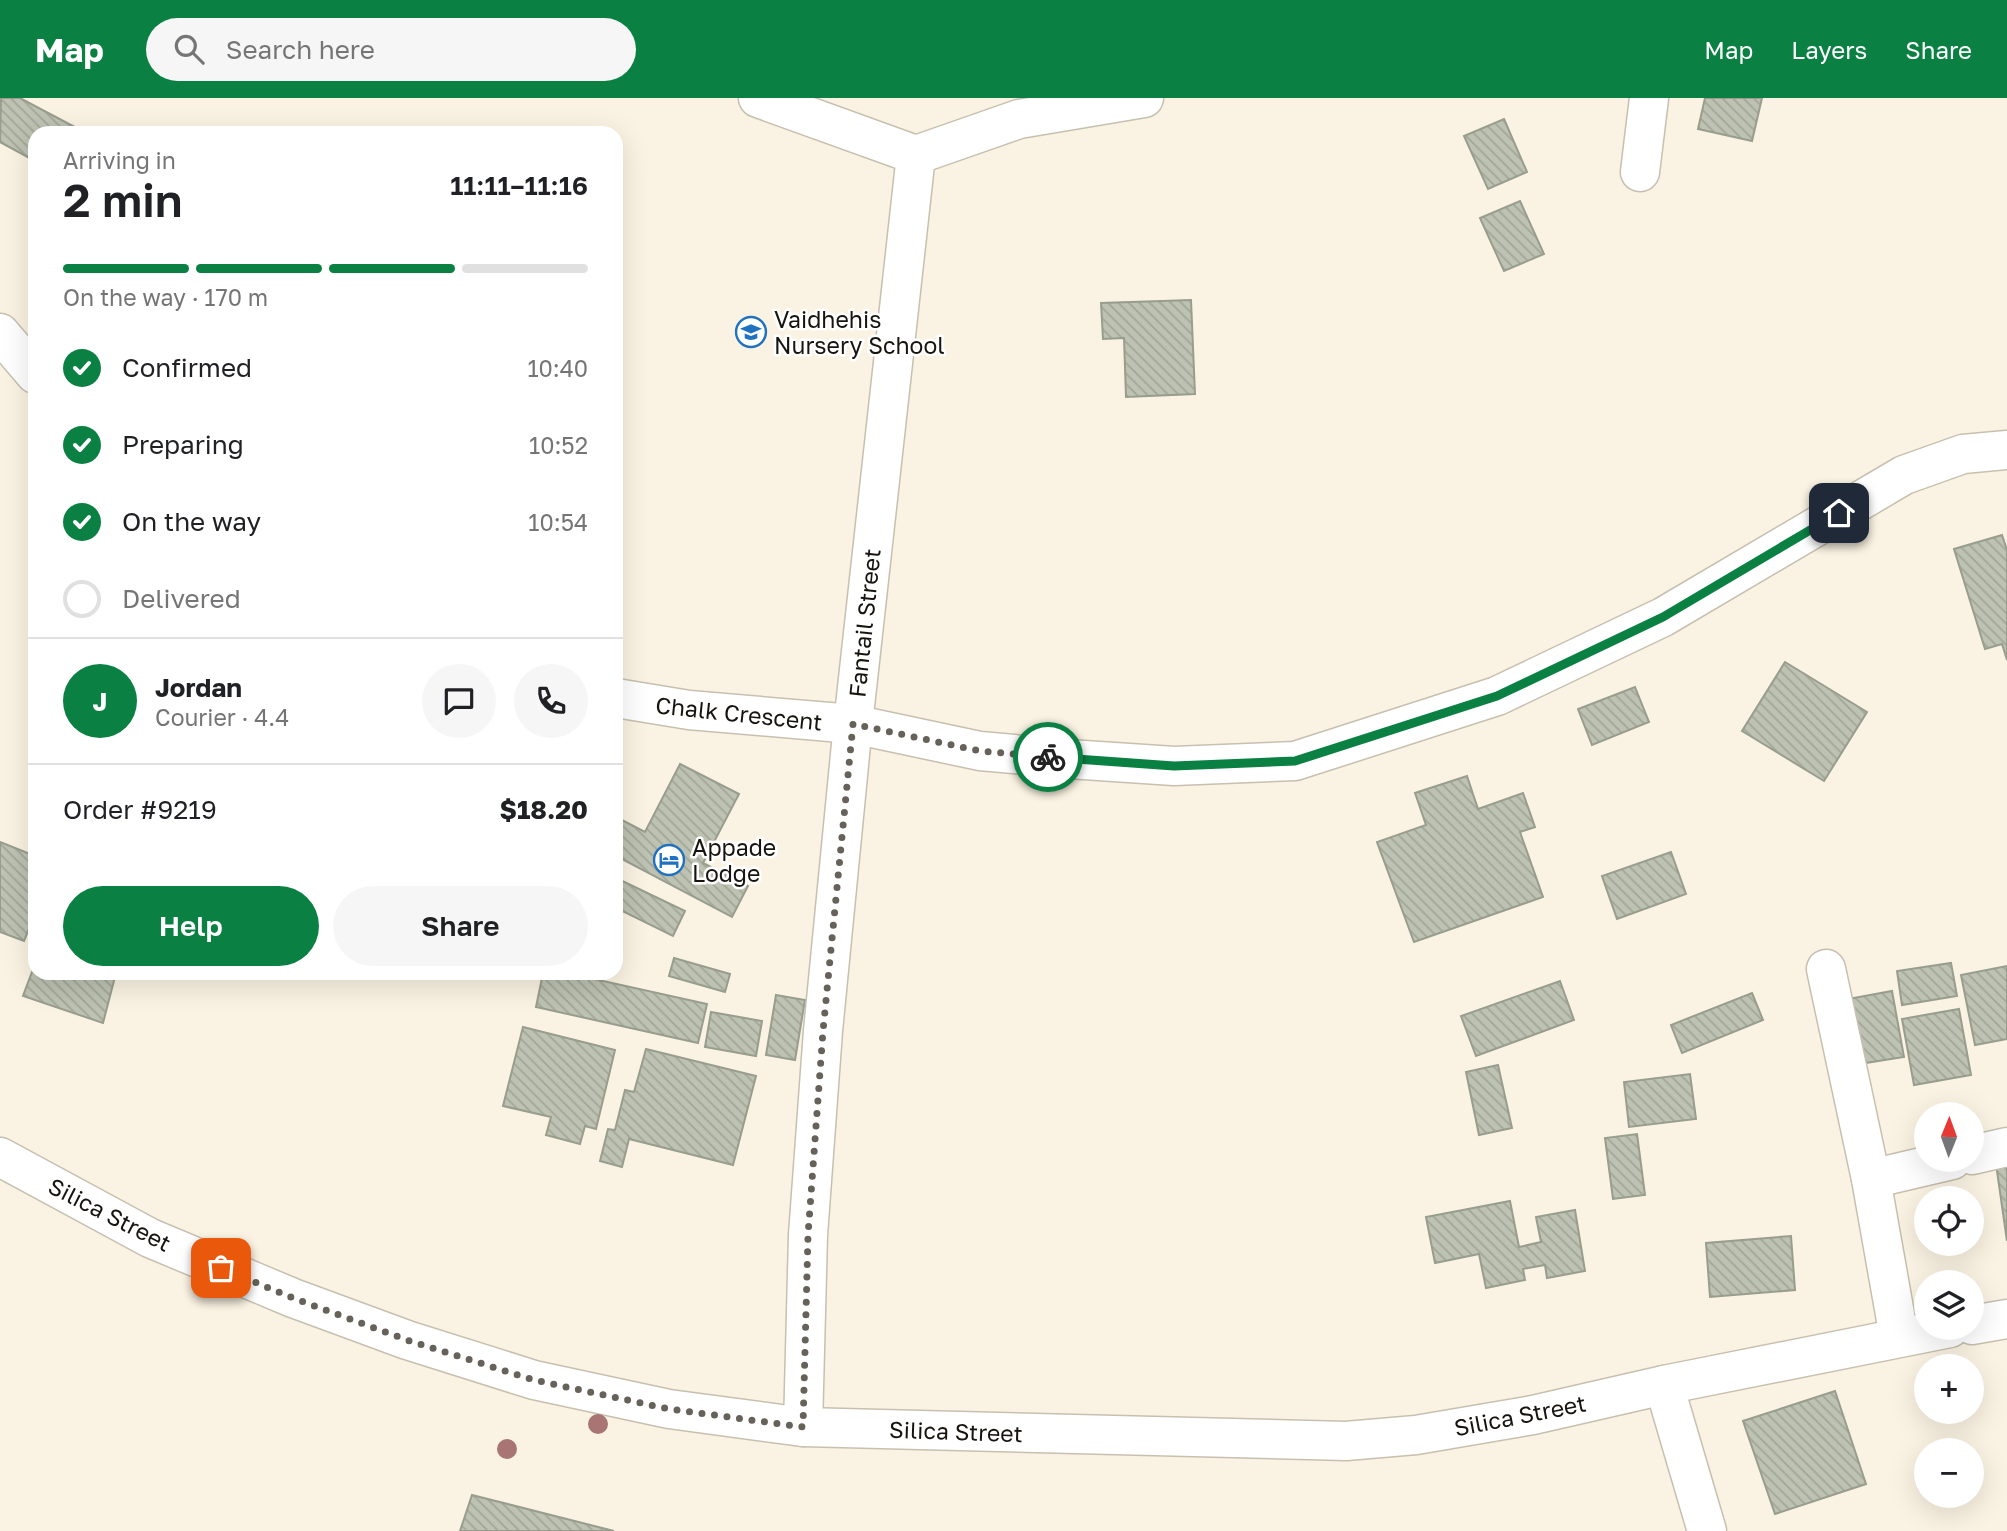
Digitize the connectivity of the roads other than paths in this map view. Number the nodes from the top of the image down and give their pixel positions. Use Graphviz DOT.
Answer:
graph roads {
  1 [pos="758,98"];
  2 [pos="1144,98"];
  3 [pos="1648,98"];
  4 [pos="916,155"];
  5 [pos="1640,172"];
  6 [pos="0,333"];
  7 [pos="28,366"];
  8 [pos="2007,450"];
  9 [pos="623,699"];
  10 [pos="853,724"];
  11 [pos="1826,969"];
  12 [pos="2007,1147"];
  13 [pos="1984,1152"];
  14 [pos="0,1157"];
  15 [pos="1914,1169"];
  16 [pos="1871,1179"];
  17 [pos="2007,1319"];
  18 [pos="1984,1323"];
  19 [pos="1914,1334"];
  20 [pos="1899,1337"];
  21 [pos="1664,1385"];
  22 [pos="803,1427"];
  23 [pos="1707,1531"];
  1 -- 4 [label="street"];
  2 -- 4 [label="street"];
  3 -- 5 [label="street"];
  4 -- 10 [label="street, Fantail Street"];
  6 -- 7 [label="street"];
  8 -- 10 [label="street, Chalk Crescent"];
  9 -- 10 [label="street, Chalk Crescent"];
  10 -- 22 [label="street, Fantail Street"];
  11 -- 16 [label="street"];
  12 -- 13 [label="street"];
  14 -- 22 [label="street, Silica Street"];
  15 -- 16 [label="street"];
  16 -- 20 [label="street"];
  17 -- 18 [label="street"];
  19 -- 20 [label="street, Silica Street"];
  20 -- 21 [label="street, Silica Street"];
  21 -- 22 [label="street, Silica Street"];
  21 -- 23 [label="street"];
}
